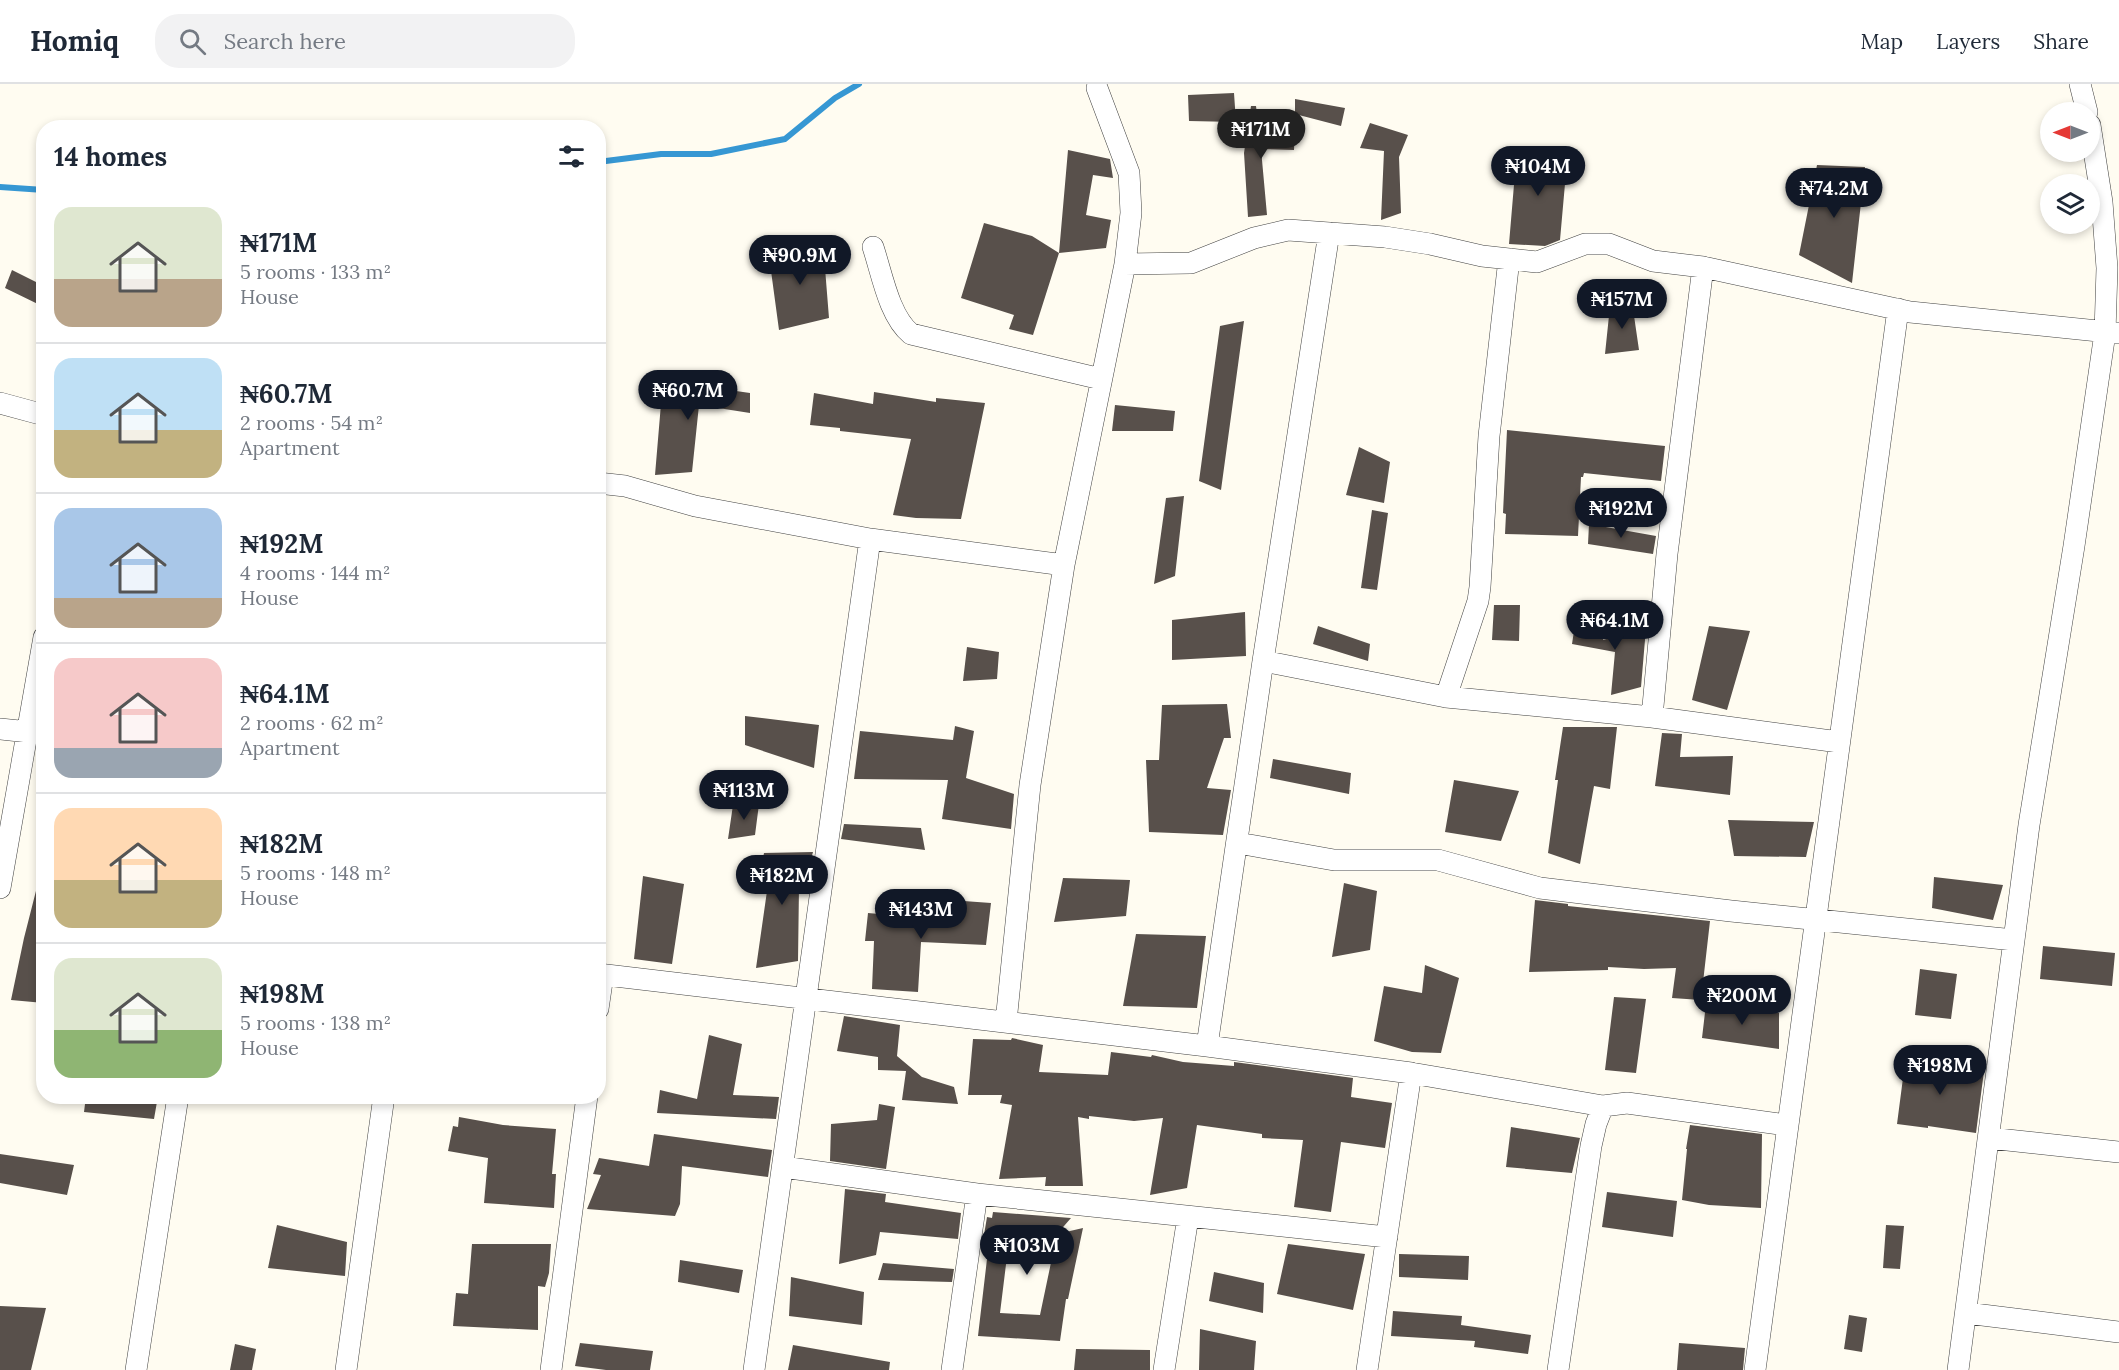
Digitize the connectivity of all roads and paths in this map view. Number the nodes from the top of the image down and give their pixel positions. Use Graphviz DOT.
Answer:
graph roads {
  1 [pos="2080,84"];
  2 [pos="1097,88"];
  3 [pos="2084,102"];
  4 [pos="2096,162"];
  5 [pos="1329,233"];
  6 [pos="873,247"];
  7 [pos="1509,259"];
  8 [pos="1125,264"];
  9 [pos="1703,267"];
  10 [pos="1898,309"];
  11 [pos="2112,333"];
  12 [pos="1101,379"];
  13 [pos="0,404"];
  14 [pos="36,413"];
  15 [pos="606,484"];
  16 [pos="870,539"];
  17 [pos="1064,565"];
  18 [pos="1263,661"];
  19 [pos="36,684"];
  20 [pos="1446,697"];
  21 [pos="1652,717"];
  22 [pos="0,729"];
  23 [pos="28,732"];
  24 [pos="1839,742"];
  25 [pos="1238,843"];
  26 [pos="0,888"];
  27 [pos="1816,920"];
  28 [pos="2014,940"];
  29 [pos="606,976"];
  30 [pos="807,999"];
  31 [pos="1006,1022"];
  32 [pos="1208,1046"];
  33 [pos="1411,1072"];
  34 [pos="177,1104"];
  35 [pos="383,1104"];
  36 [pos="586,1104"];
  37 [pos="1603,1106"];
  38 [pos="1787,1125"];
  39 [pos="1989,1138"];
  40 [pos="2119,1152"];
  41 [pos="783,1167"];
  42 [pos="977,1194"];
  43 [pos="1188,1217"];
  44 [pos="1387,1238"];
  45 [pos="1966,1313"];
  46 [pos="2119,1332"];
  47 [pos="136,1370"];
  48 [pos="346,1370"];
  49 [pos="551,1370"];
  50 [pos="754,1370"];
  51 [pos="952,1370"];
  52 [pos="1164,1370"];
  53 [pos="1367,1370"];
  54 [pos="1558,1370"];
  55 [pos="1755,1370"];
  56 [pos="1958,1370"];
  1 -- 3 [label="street"];
  2 -- 8 [label="street"];
  4 -- 11 [label="street"];
  5 -- 7 [label="street"];
  5 -- 8 [label="street"];
  5 -- 18 [label="street"];
  6 -- 12 [label="street"];
  7 -- 9 [label="street"];
  7 -- 20 [label="street"];
  8 -- 12 [label="street"];
  9 -- 10 [label="street"];
  9 -- 21 [label="street"];
  10 -- 11 [label="street"];
  10 -- 24 [label="street"];
  11 -- 28 [label="street"];
  12 -- 17 [label="street"];
  13 -- 14 [label="street"];
  15 -- 16 [label="street"];
  16 -- 17 [label="street"];
  16 -- 30 [label="street"];
  17 -- 31 [label="street"];
  18 -- 20 [label="street"];
  18 -- 25 [label="street"];
  19 -- 23 [label="street"];
  20 -- 21 [label="street"];
  21 -- 24 [label="street"];
  22 -- 23 [label="street"];
  23 -- 26 [label="street"];
  24 -- 27 [label="street"];
  25 -- 27 [label="street"];
  25 -- 32 [label="street"];
  27 -- 28 [label="street"];
  27 -- 38 [label="street"];
  28 -- 39 [label="street"];
  29 -- 30 [label="street"];
  30 -- 31 [label="street"];
  30 -- 41 [label="street"];
  31 -- 32 [label="street"];
  32 -- 33 [label="street"];
  33 -- 37 [label="street"];
  33 -- 44 [label="street"];
  34 -- 47 [label="street"];
  35 -- 48 [label="street"];
  36 -- 49 [label="street"];
  37 -- 38 [label="street"];
  37 -- 54 [label="street"];
  38 -- 55 [label="street"];
  39 -- 40 [label="street"];
  39 -- 45 [label="street"];
  41 -- 42 [label="street"];
  41 -- 50 [label="street"];
  42 -- 43 [label="street"];
  42 -- 51 [label="street"];
  43 -- 44 [label="street"];
  43 -- 52 [label="street"];
  44 -- 53 [label="street"];
  45 -- 46 [label="street"];
  45 -- 56 [label="street"];
}
